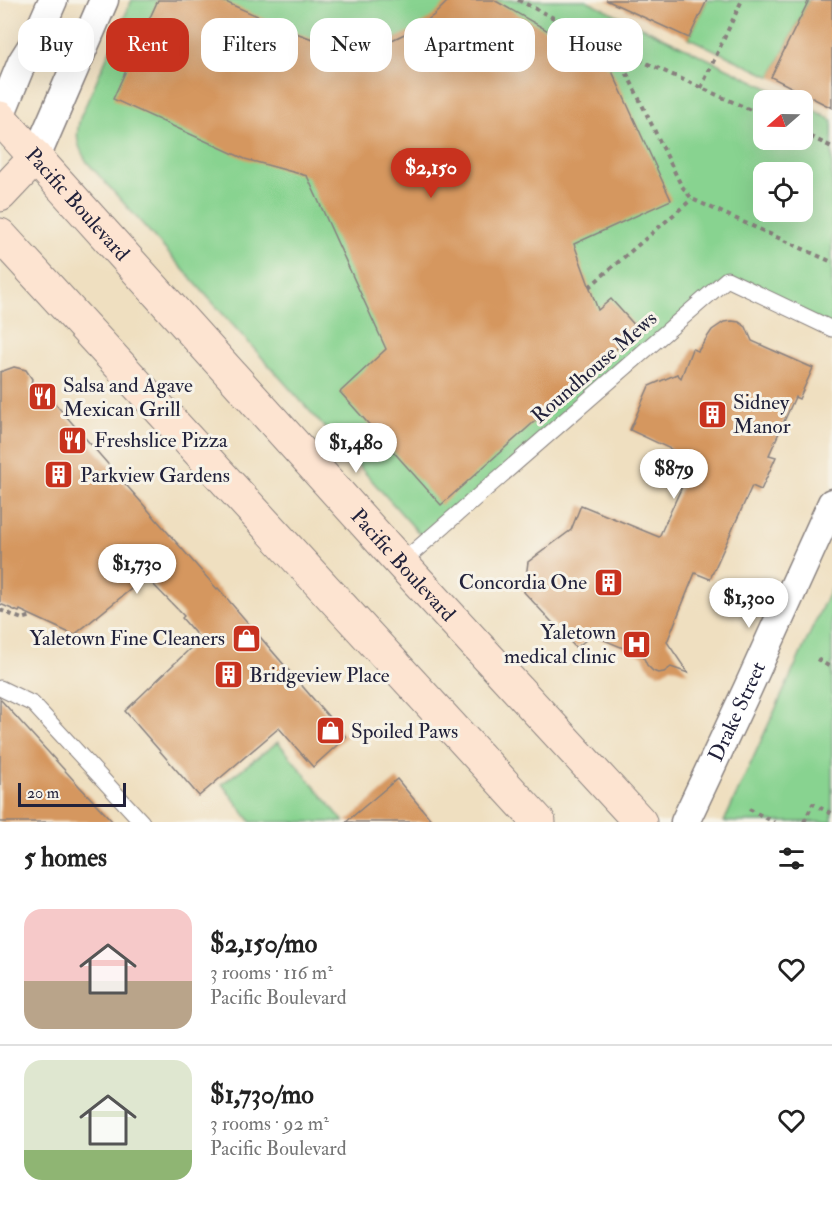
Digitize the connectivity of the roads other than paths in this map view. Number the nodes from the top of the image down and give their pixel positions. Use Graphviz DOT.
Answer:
graph roads {
  1 [pos="54,0"];
  2 [pos="104,0"];
  3 [pos="0,117"];
  4 [pos="36,157"];
  5 [pos="0,195"];
  6 [pos="0,235"];
  7 [pos="832,329"];
  8 [pos="832,503"];
  9 [pos="401,563"];
  10 [pos="0,688"];
  11 [pos="142,822"];
  12 [pos="539,822"];
  13 [pos="640,822"];
  14 [pos="685,822"];
  1 -- 3 [label="street"];
  2 -- 4 [label="street"];
  3 -- 4 [label="main road, Pacific Boulevard"];
  4 -- 5 [label="main road"];
  4 -- 9 [label="main road, Pacific Boulevard"];
  6 -- 12 [label="main road"];
  7 -- 9 [label="lane, Roundhouse Mews"];
  8 -- 14 [label="street, Drake Street"];
  9 -- 13 [label="main road, Pacific Boulevard"];
  10 -- 11 [label="lane"];
}
